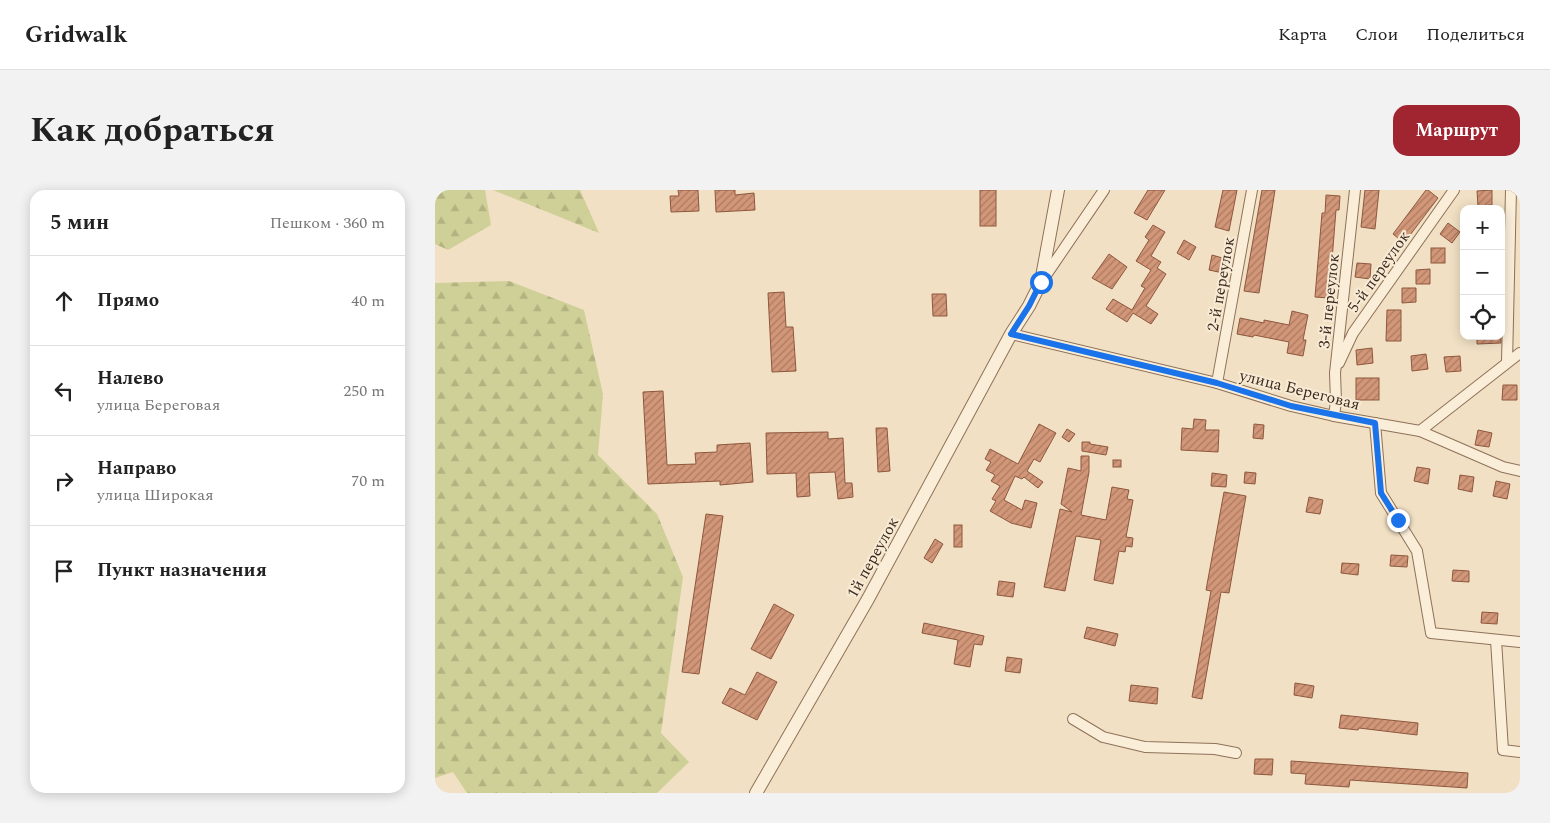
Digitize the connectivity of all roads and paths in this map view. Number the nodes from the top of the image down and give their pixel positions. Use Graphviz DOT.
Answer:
graph roads {
  1 [pos="1058,190"];
  2 [pos="1104,190"];
  3 [pos="1252,190"];
  4 [pos="1355,190"];
  5 [pos="1454,190"];
  6 [pos="1511,190"];
  7 [pos="1041,282"];
  8 [pos="1011,334"];
  9 [pos="1520,353"];
  10 [pos="1520,359"];
  11 [pos="1507,362"];
  12 [pos="1335,374"];
  13 [pos="1217,383"];
  14 [pos="1334,416"];
  15 [pos="1375,423"];
  16 [pos="1420,431"];
  17 [pos="1520,471"];
  18 [pos="1496,640"];
  19 [pos="1520,642"];
  20 [pos="1073,719"];
  21 [pos="1520,752"];
  22 [pos="1236,753"];
  23 [pos="756,793"];
  1 -- 7 [label="street, 1й переулок"];
  2 -- 7 [label="street"];
  3 -- 13 [label="street, 2-й переулок"];
  4 -- 12 [label="street, 3-й переулок"];
  5 -- 12 [label="street, 5-й переулок"];
  6 -- 11 [label="street"];
  7 -- 8 [label="street, 1й переулок"];
  8 -- 13 [label="street, улица Береговая"];
  8 -- 23 [label="street, 1й переулок"];
  9 -- 11 [label="street"];
  10 -- 11 [label="street"];
  11 -- 16 [label="street"];
  12 -- 14 [label="street, 3-й переулок"];
  13 -- 14 [label="street, улица Береговая"];
  14 -- 15 [label="street, улица Береговая"];
  15 -- 16 [label="street, улица Береговая"];
  15 -- 18 [label="street"];
  16 -- 17 [label="street, улица Береговая"];
  18 -- 19 [label="street"];
  18 -- 21 [label="street"];
  20 -- 22 [label="street"];
}
